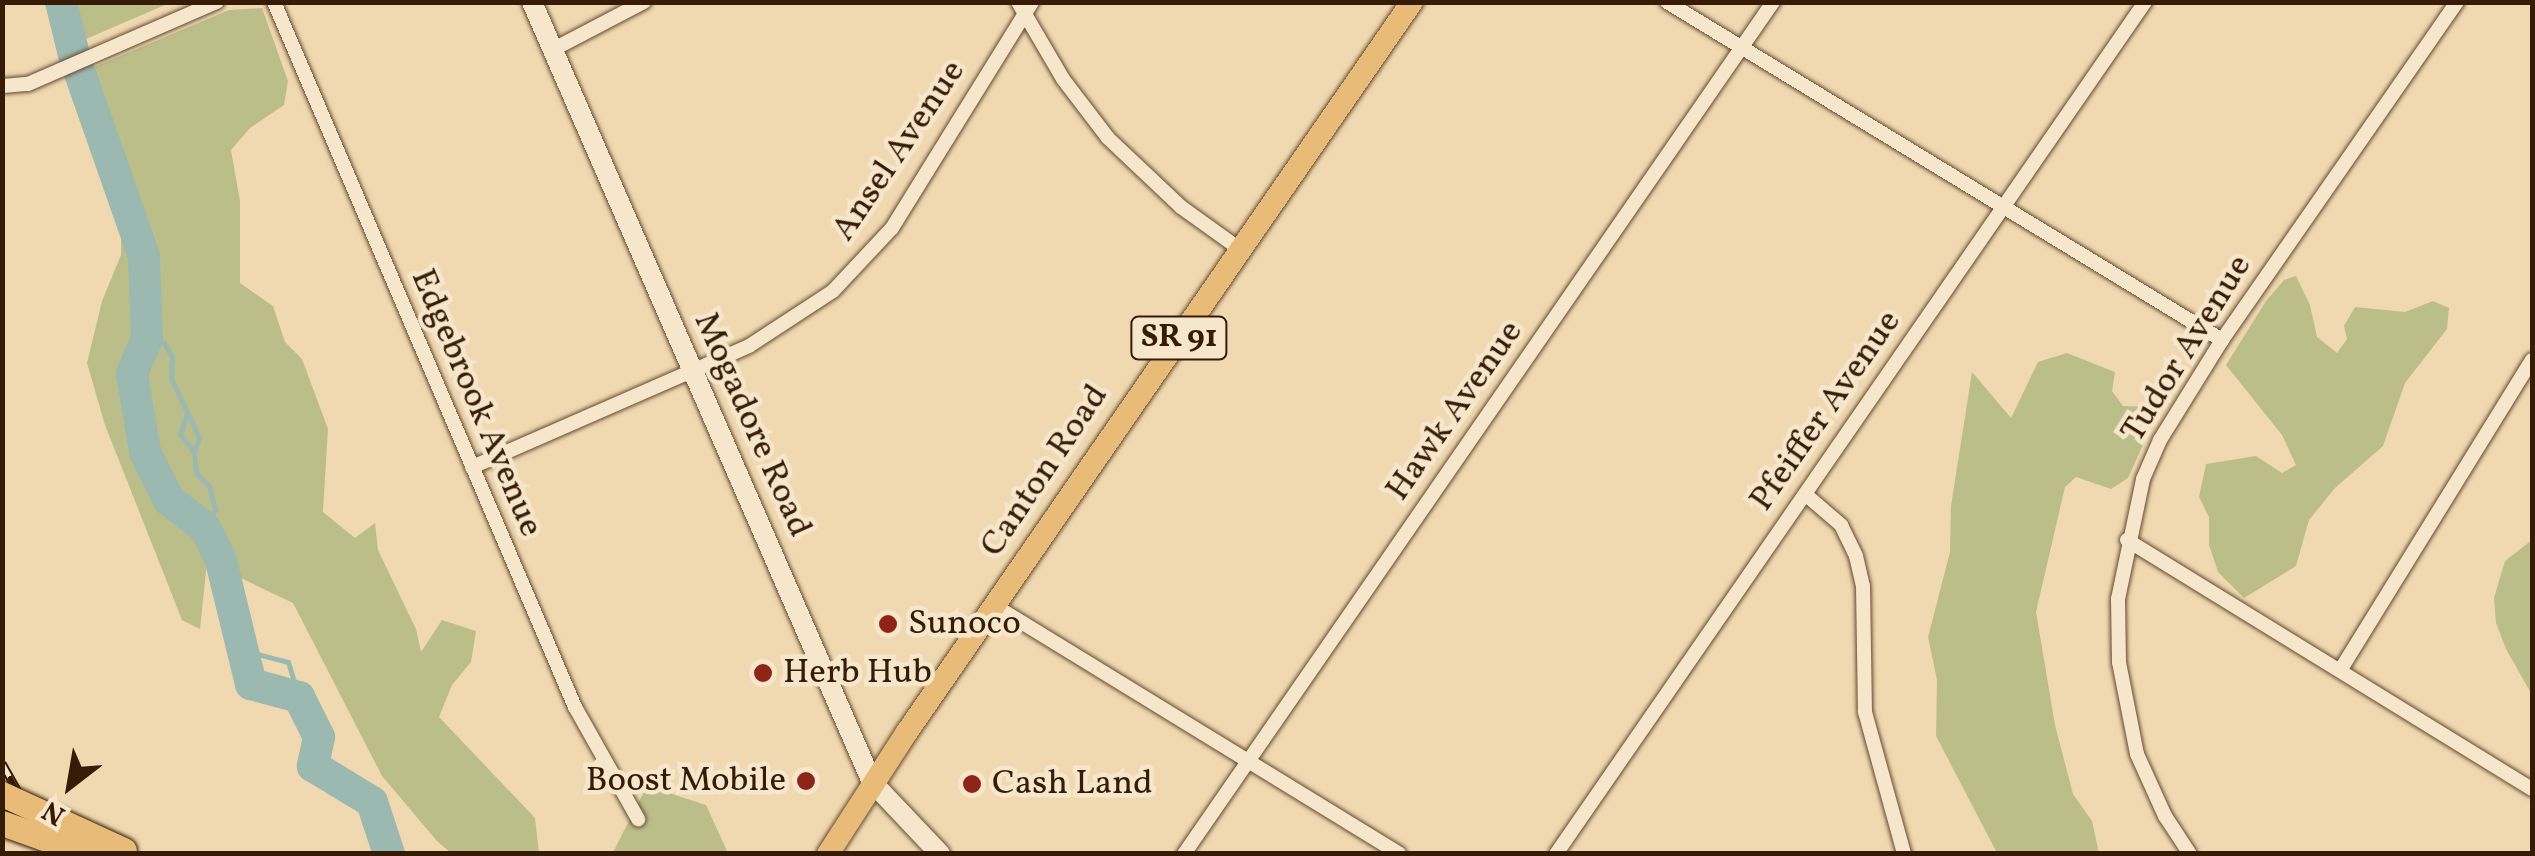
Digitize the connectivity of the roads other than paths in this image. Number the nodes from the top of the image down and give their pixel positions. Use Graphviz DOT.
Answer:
graph roads {
  1 [pos="217,2"];
  2 [pos="274,2"];
  3 [pos="532,2"];
  4 [pos="644,2"];
  5 [pos="1412,2"];
  6 [pos="1668,2"];
  7 [pos="1773,2"];
  8 [pos="2145,2"];
  9 [pos="2457,2"];
  10 [pos="1025,7"];
  11 [pos="1740,48"];
  12 [pos="552,50"];
  13 [pos="3,87"];
  14 [pos="2004,209"];
  15 [pos="1241,250"];
  16 [pos="2222,340"];
  17 [pos="2532,360"];
  18 [pos="692,373"];
  19 [pos="472,468"];
  20 [pos="1806,494"];
  21 [pos="2127,540"];
  22 [pos="995,606"];
  23 [pos="2341,669"];
  24 [pos="1250,760"];
  25 [pos="872,782"];
  26 [pos="2532,789"];
  27 [pos="2,794"];
  28 [pos="638,819"];
  29 [pos="2,824"];
  30 [pos="124,850"];
  31 [pos="88,854"];
  32 [pos="828,854"];
  33 [pos="940,854"];
  34 [pos="1184,854"];
  35 [pos="1399,854"];
  36 [pos="1556,854"];
  37 [pos="1904,854"];
  38 [pos="2190,854"];
  1 -- 13 [label="street"];
  2 -- 19 [label="street, Edgebrook Avenue"];
  3 -- 12 [label="street, Mogadore Road"];
  4 -- 12 [label="street"];
  5 -- 15 [label="main road, Canton Road / SR 91"];
  6 -- 11 [label="street"];
  7 -- 11 [label="street, Hawk Avenue"];
  8 -- 14 [label="street, Pfeiffer Avenue"];
  9 -- 16 [label="street, Tudor Avenue"];
  10 -- 15 [label="street"];
  10 -- 18 [label="street, Ansel Avenue"];
  11 -- 14 [label="street"];
  11 -- 24 [label="street, Hawk Avenue"];
  12 -- 18 [label="street, Mogadore Road"];
  14 -- 16 [label="street"];
  14 -- 20 [label="street, Pfeiffer Avenue"];
  15 -- 22 [label="main road, Canton Road / SR 91"];
  16 -- 21 [label="street, Tudor Avenue"];
  17 -- 23 [label="street"];
  18 -- 19 [label="street, Ansel Avenue"];
  18 -- 25 [label="street, Mogadore Road"];
  19 -- 28 [label="street, Edgebrook Avenue"];
  20 -- 36 [label="street, Pfeiffer Avenue"];
  20 -- 37 [label="street"];
  21 -- 23 [label="street"];
  21 -- 38 [label="street, Tudor Avenue"];
  22 -- 24 [label="street"];
  22 -- 25 [label="main road, Canton Road / SR 91"];
  23 -- 26 [label="street"];
  24 -- 34 [label="street, Hawk Avenue"];
  24 -- 35 [label="street"];
  25 -- 32 [label="main road, SR 91"];
  25 -- 33 [label="street, Mogadore Road"];
  27 -- 30 [label="highway, bridge"];
  29 -- 31 [label="highway, bridge"];
}
